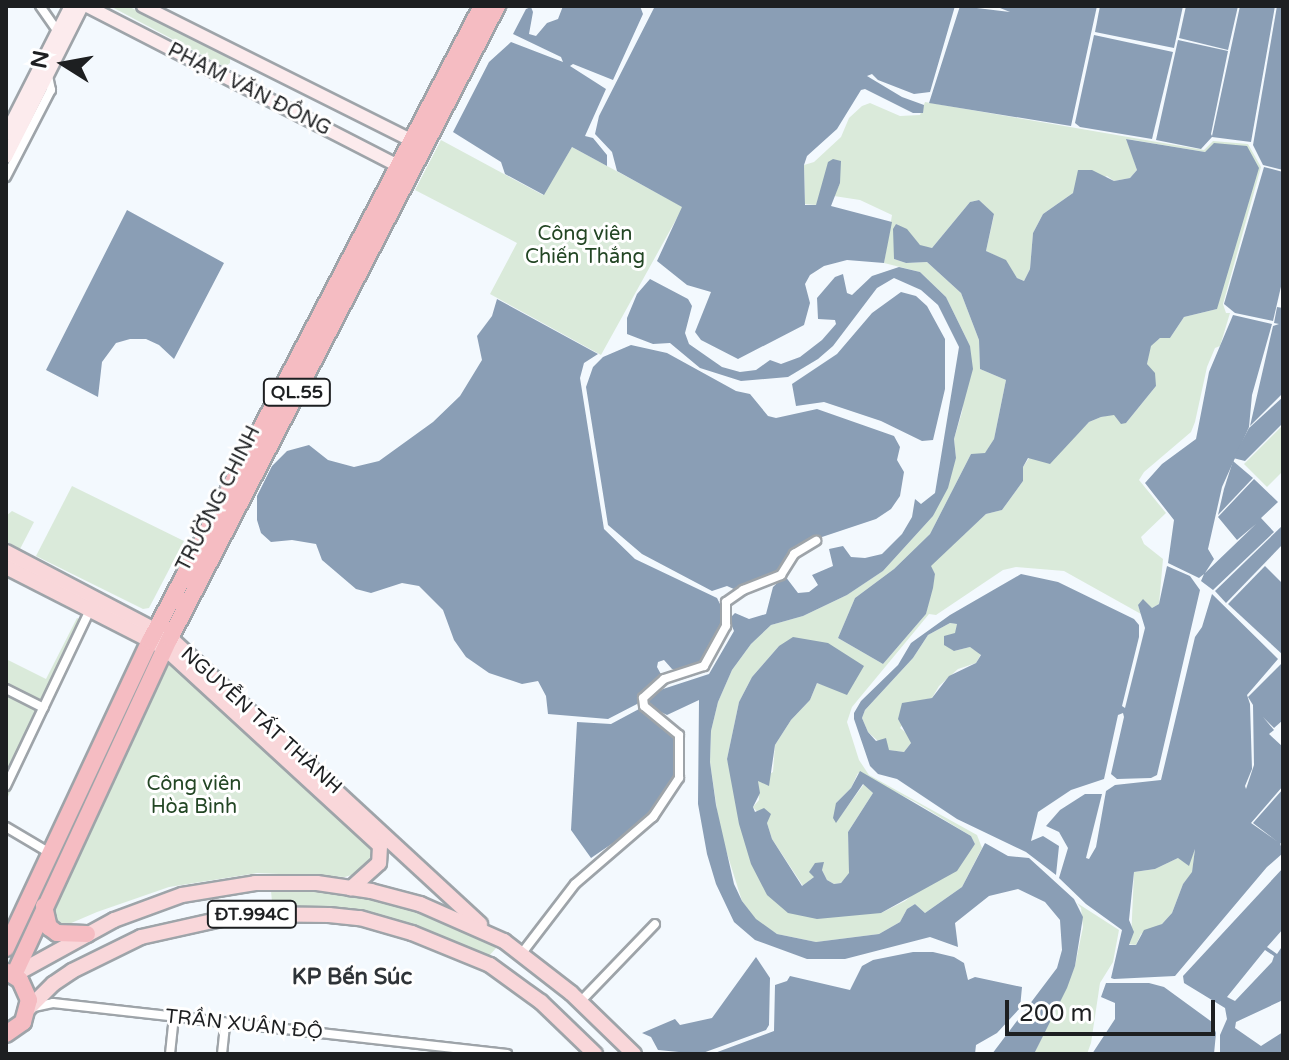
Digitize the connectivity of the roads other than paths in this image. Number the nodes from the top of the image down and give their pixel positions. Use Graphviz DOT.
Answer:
graph roads {
  1 [pos="40,6"];
  2 [pos="71,6"];
  3 [pos="84,6"];
  4 [pos="143,6"];
  5 [pos="482,6"];
  6 [pos="497,6"];
  7 [pos="58,32"];
  8 [pos="256,63"];
  9 [pos="48,76"];
  10 [pos="244,87"];
  11 [pos="6,134"];
  12 [pos="418,144"];
  13 [pos="6,157"];
  14 [pos="405,170"];
  15 [pos="6,177"];
  16 [pos="816,541"];
  17 [pos="6,552"];
  18 [pos="16,567"];
  19 [pos="90,610"];
  20 [pos="160,639"];
  21 [pos="6,689"];
  22 [pos="44,708"];
  23 [pos="6,786"];
  24 [pos="6,827"];
  25 [pos="384,841"];
  26 [pos="51,853"];
  27 [pos="351,888"];
  28 [pos="44,906"];
  29 [pos="655,924"];
  30 [pos="487,932"];
  31 [pos="87,934"];
  32 [pos="6,948"];
  33 [pos="522,953"];
  34 [pos="10,973"];
  35 [pos="580,1002"];
  36 [pos="29,1008"];
  37 [pos="174,1018"];
  38 [pos="225,1024"];
  39 [pos="6,1034"];
  40 [pos="170,1054"];
  41 [pos="222,1054"];
  42 [pos="507,1054"];
  43 [pos="595,1054"];
  44 [pos="634,1054"];
  1 -- 7 [label="street"];
  2 -- 7 [label="street"];
  3 -- 9 [label="street"];
  3 -- 10 [label="street, PHẠM VĂN ĐỒNG"];
  4 -- 8 [label="street, PHẠM VĂN ĐỒNG"];
  5 -- 12 [label="highway, TRƯỜNG CHINH / QL.55"];
  6 -- 12 [label="highway, TRƯỜNG CHINH / QL.55"];
  7 -- 11 [label="street"];
  8 -- 10 [label="street"];
  8 -- 12 [label="street, PHẠM VĂN ĐỒNG"];
  9 -- 13 [label="street"];
  9 -- 15 [label="street"];
  10 -- 14 [label="street, PHẠM VĂN ĐỒNG"];
  12 -- 14 [label="highway, TRƯỜNG CHINH / QL.55"];
  14 -- 20 [label="highway, TRƯỜNG CHINH / QL.55"];
  16 -- 33 [label="street"];
  17 -- 18 [label="main road, NGUYỄN TẤT THÀNH"];
  18 -- 19 [label="main road, NGUYỄN TẤT THÀNH"];
  18 -- 20 [label="main road, NGUYỄN TẤT THÀNH"];
  19 -- 20 [label="main road, NGUYỄN TẤT THÀNH"];
  19 -- 22 [label="street"];
  20 -- 25 [label="main road, NGUYỄN TẤT THÀNH"];
  20 -- 26 [label="highway, TRƯỜNG CHINH / QL.55"];
  20 -- 28 [label="highway, TRƯỜNG CHINH / QL.55"];
  21 -- 22 [label="street"];
  22 -- 23 [label="street"];
  24 -- 26 [label="street"];
  25 -- 27 [label="main road"];
  25 -- 30 [label="main road, NGUYỄN TẤT THÀNH"];
  26 -- 32 [label="highway, TRƯỜNG CHINH / QL.55"];
  27 -- 30 [label="main road, ĐT.994C"];
  27 -- 31 [label="main road, ĐT.994C"];
  28 -- 31 [label="highway"];
  28 -- 34 [label="highway, TRƯỜNG CHINH / QL.55"];
  29 -- 35 [label="street"];
  30 -- 33 [label="main road, ĐT.994C"];
  31 -- 34 [label="main road, ĐT.994C"];
  33 -- 35 [label="main road, ĐT.994C"];
  34 -- 36 [label="highway"];
  35 -- 44 [label="main road, ĐT.994C"];
  36 -- 37 [label="street, TRẦN XUÂN ĐỘ"];
  36 -- 39 [label="highway"];
  36 -- 43 [label="main road, ĐT.994C"];
  37 -- 38 [label="street, TRẦN XUÂN ĐỘ"];
  37 -- 40 [label="street"];
  38 -- 41 [label="street"];
  38 -- 42 [label="street, TRẦN XUÂN ĐỘ"];
}
